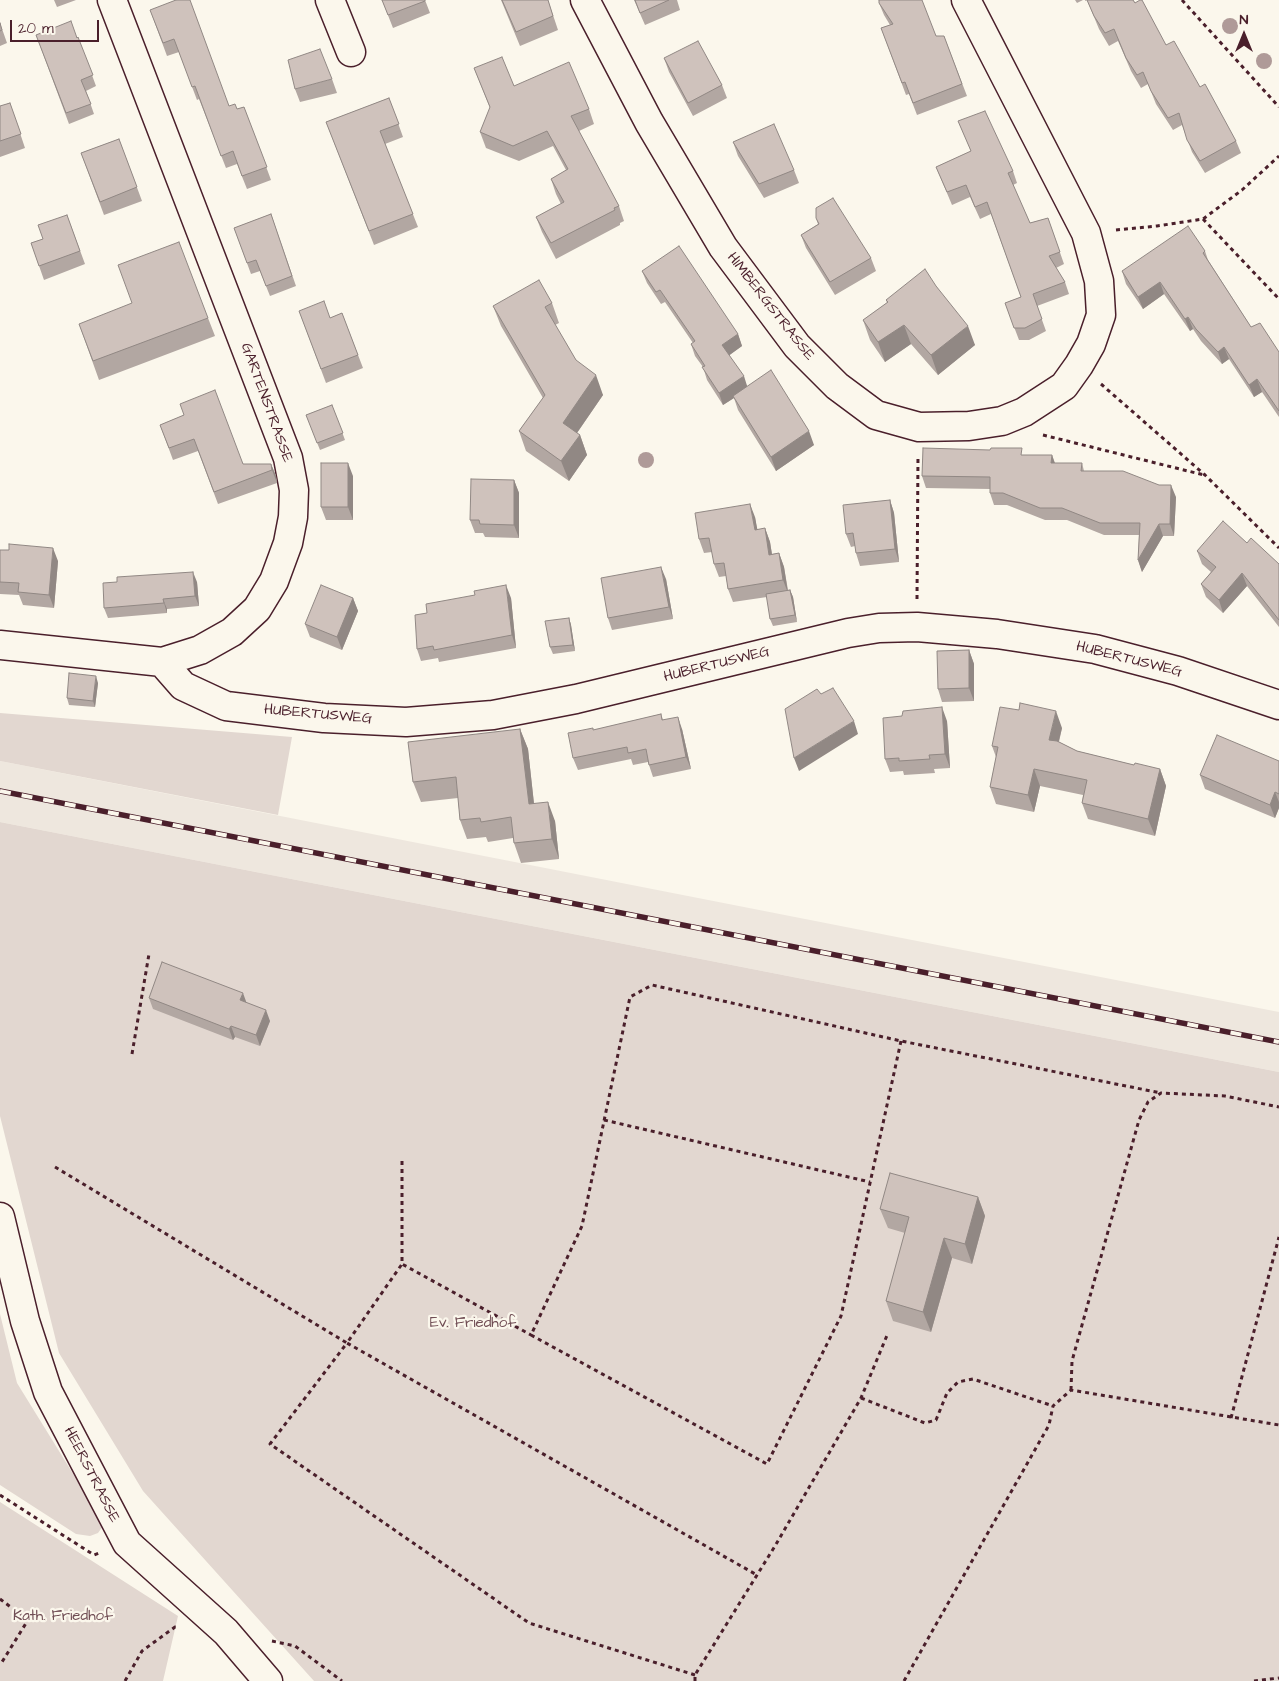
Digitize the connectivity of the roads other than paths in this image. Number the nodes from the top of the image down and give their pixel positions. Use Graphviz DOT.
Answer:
graph roads {
  1 [pos="112,0"];
  2 [pos="330,0"];
  3 [pos="585,0"];
  4 [pos="966,0"];
  5 [pos="351,52"];
  6 [pos="0,645"];
  7 [pos="162,662"];
  8 [pos="1279,705"];
  9 [pos="0,1217"];
  10 [pos="268,1681"];
  1 -- 7 [label="street, GARTENSTRASSE"];
  2 -- 5 [label="street"];
  3 -- 4 [label="street, HIMBERGSTRASSE"];
  6 -- 7 [label="street, GARTENSTRASSE"];
  7 -- 8 [label="street, HUBERTUSWEG"];
  9 -- 10 [label="street, HEERSTRASSE"];
}
